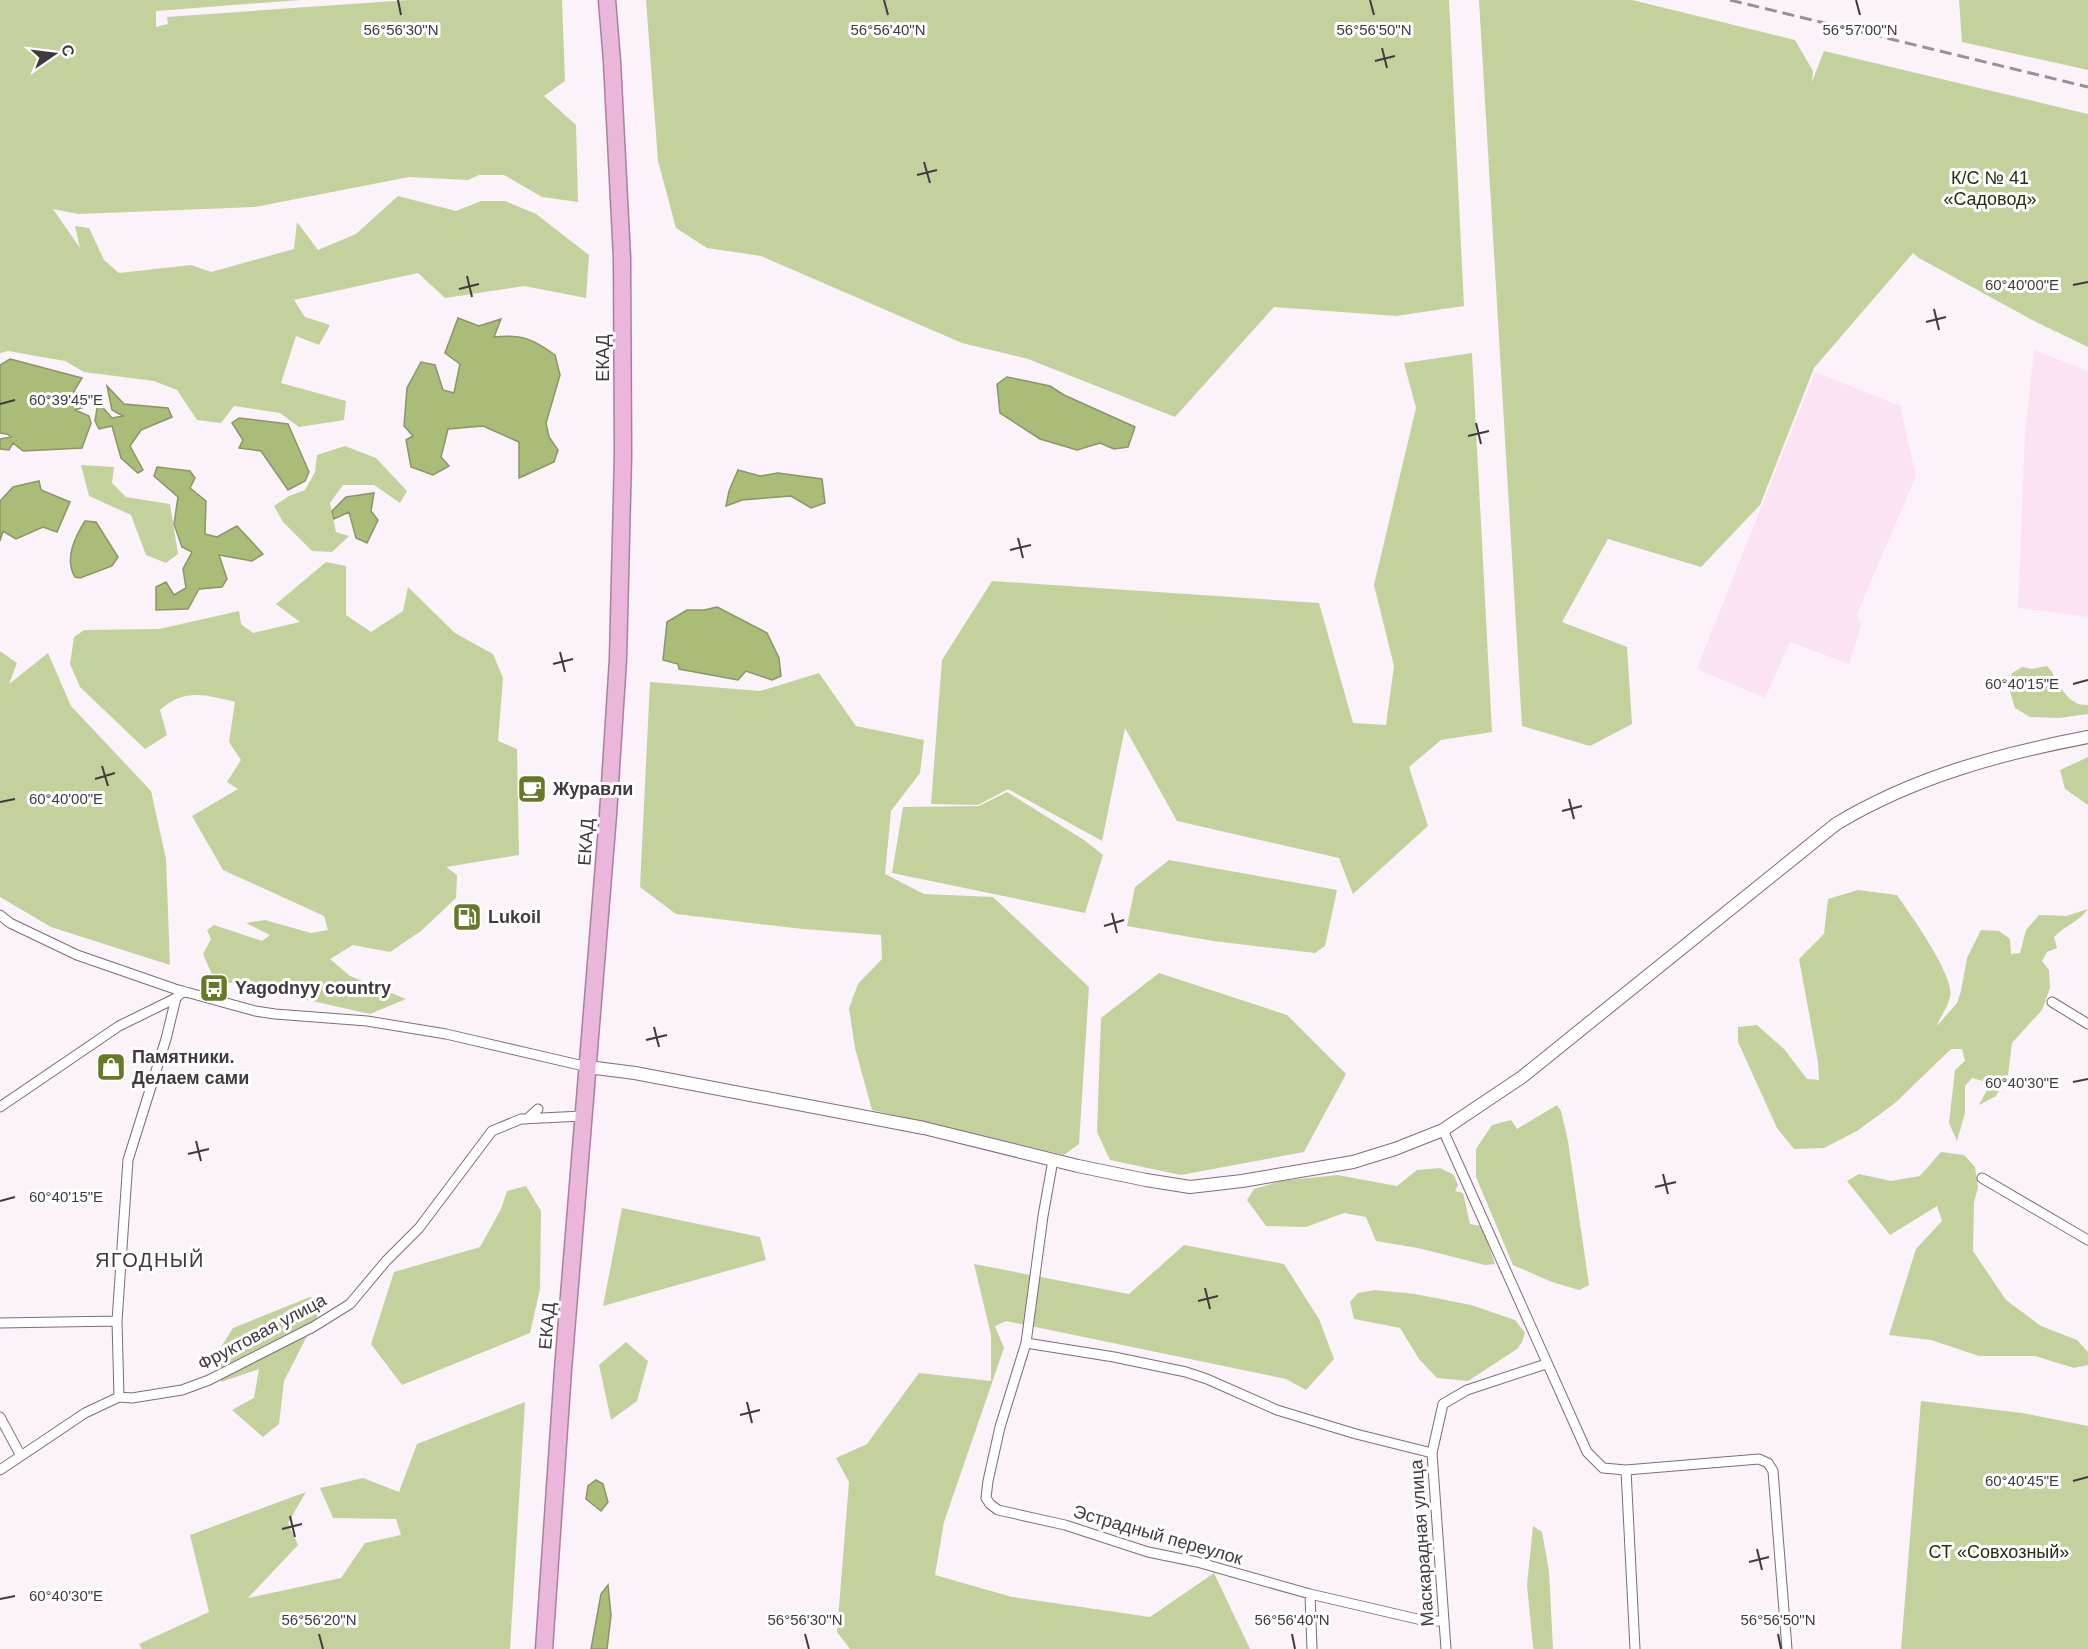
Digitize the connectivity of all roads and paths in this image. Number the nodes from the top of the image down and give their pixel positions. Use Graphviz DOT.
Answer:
graph roads {
  1 [pos="607,0"];
  2 [pos="2088,737"];
  3 [pos="0,915"];
  4 [pos="179,994"];
  5 [pos="2052,1002"];
  6 [pos="2088,1024"];
  7 [pos="588,1067"];
  8 [pos="0,1107"];
  9 [pos="538,1109"];
  10 [pos="583,1116"];
  11 [pos="527,1119"];
  12 [pos="1443,1130"];
  13 [pos="1053,1160"];
  14 [pos="1982,1178"];
  15 [pos="2088,1240"];
  16 [pos="117,1321"];
  17 [pos="0,1323"];
  18 [pos="1026,1343"];
  19 [pos="1546,1364"];
  20 [pos="119,1397"];
  21 [pos="0,1417"];
  22 [pos="1432,1453"];
  23 [pos="21,1456"];
  24 [pos="0,1470"];
  25 [pos="1626,1470"];
  26 [pos="1310,1594"];
  27 [pos="1444,1621"];
  28 [pos="544,1649"];
  29 [pos="1312,1649"];
  30 [pos="1446,1649"];
  31 [pos="1635,1649"];
  32 [pos="1787,1649"];
  1 -- 7 [label="highway, ЕКАД"];
  2 -- 12 [label="street"];
  3 -- 4 [label="street"];
  4 -- 7 [label="street"];
  4 -- 8 [label="street"];
  4 -- 16 [label="street"];
  5 -- 6 [label="street"];
  7 -- 10 [label="highway, ЕКАД"];
  7 -- 13 [label="street"];
  9 -- 11 [label="street"];
  10 -- 11 [label="street, Фруктовая улица"];
  10 -- 28 [label="highway, ЕКАД"];
  11 -- 20 [label="street, Фруктовая улица"];
  12 -- 13 [label="street"];
  12 -- 19 [label="street"];
  13 -- 18 [label="street"];
  14 -- 15 [label="street"];
  16 -- 17 [label="street"];
  16 -- 20 [label="street"];
  18 -- 22 [label="street"];
  18 -- 26 [label="street, Эстрадный переулок"];
  19 -- 22 [label="street, Маскарадная улица"];
  19 -- 25 [label="street"];
  20 -- 23 [label="street, Фруктовая улица"];
  21 -- 23 [label="street"];
  22 -- 27 [label="street, Маскарадная улица"];
  23 -- 24 [label="street, Фруктовая улица"];
  25 -- 31 [label="street"];
  25 -- 32 [label="street"];
  26 -- 27 [label="street, Эстрадный переулок"];
  26 -- 29 [label="street"];
  27 -- 30 [label="street, Маскарадная улица"];
}
